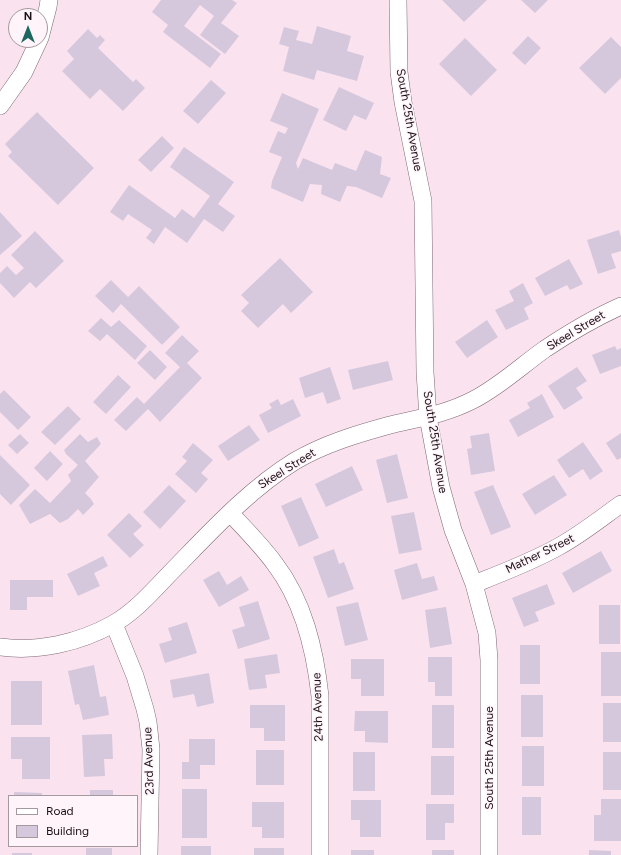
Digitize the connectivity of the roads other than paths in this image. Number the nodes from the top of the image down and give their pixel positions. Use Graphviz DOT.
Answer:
graph roads {
  1 [pos="398,0"];
  2 [pos="36,48"];
  3 [pos="0,106"];
  4 [pos="621,306"];
  5 [pos="428,417"];
  6 [pos="621,504"];
  7 [pos="230,513"];
  8 [pos="474,584"];
  9 [pos="114,624"];
  10 [pos="0,647"];
  11 [pos="149,855"];
  12 [pos="320,855"];
  13 [pos="489,855"];
  1 -- 5 [label="street, South 25th Avenue"];
  2 -- 3 [label="street"];
  4 -- 5 [label="street, Skeel Street"];
  5 -- 7 [label="street, Skeel Street"];
  5 -- 8 [label="street, South 25th Avenue"];
  6 -- 8 [label="street, Mather Street"];
  7 -- 9 [label="street, Skeel Street"];
  7 -- 12 [label="street, 24th Avenue"];
  8 -- 13 [label="street, South 25th Avenue"];
  9 -- 10 [label="street, Skeel Street"];
  9 -- 11 [label="street, 23rd Avenue"];
}
